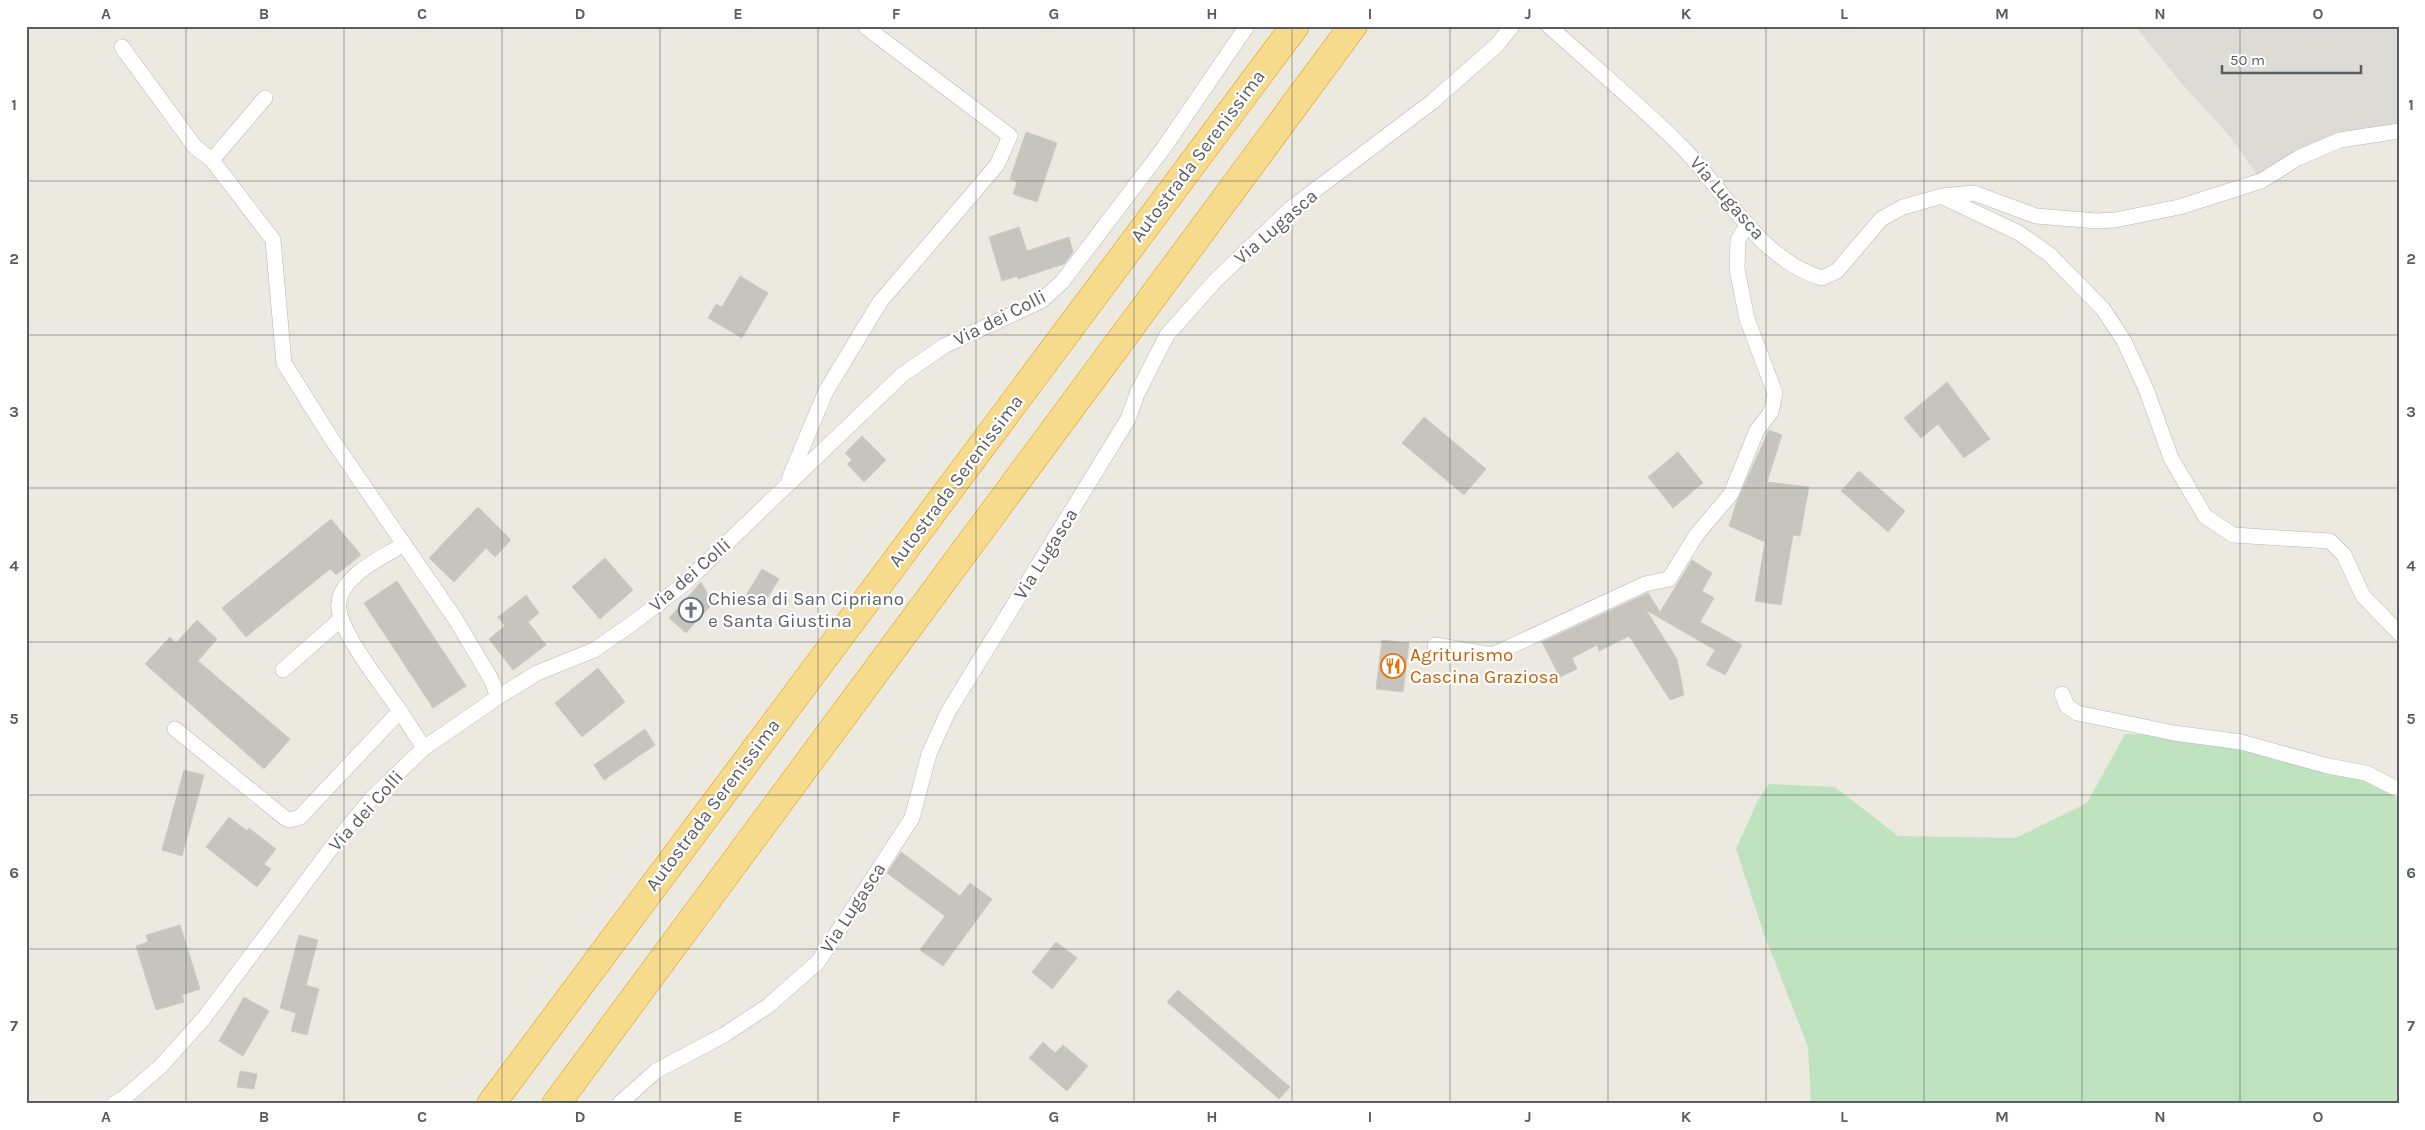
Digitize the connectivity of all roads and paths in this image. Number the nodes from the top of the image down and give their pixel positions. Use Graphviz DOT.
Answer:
graph roads {
  1 [pos="1247,26"];
  2 [pos="1295,26"];
  3 [pos="1353,26"];
  4 [pos="1512,26"];
  5 [pos="1549,26"];
  6 [pos="866,28"];
  7 [pos="122,47"];
  8 [pos="265,98"];
  9 [pos="2399,131"];
  10 [pos="212,160"];
  11 [pos="1942,196"];
  12 [pos="1747,225"];
  13 [pos="787,486"];
  14 [pos="404,544"];
  15 [pos="341,618"];
  16 [pos="2399,633"];
  17 [pos="1435,645"];
  18 [pos="283,670"];
  19 [pos="2062,694"];
  20 [pos="498,697"];
  21 [pos="400,711"];
  22 [pos="175,728"];
  23 [pos="424,748"];
  24 [pos="2399,790"];
  25 [pos="114,1104"];
  26 [pos="491,1104"];
  27 [pos="556,1104"];
  28 [pos="619,1104"];
  1 -- 13 [label="street, Via dei Colli"];
  2 -- 26 [label="highway, Autostrada Serenissima"];
  3 -- 27 [label="highway"];
  4 -- 28 [label="street, Via Lugasca"];
  5 -- 12 [label="street, Via Lugasca"];
  6 -- 13 [label="street"];
  7 -- 10 [label="street"];
  8 -- 10 [label="street"];
  9 -- 11 [label="street, Via Lugasca"];
  10 -- 14 [label="street"];
  11 -- 12 [label="street, Via Lugasca"];
  11 -- 16 [label="street"];
  12 -- 17 [label="street"];
  13 -- 20 [label="street, Via dei Colli"];
  14 -- 15 [label="street"];
  14 -- 20 [label="street"];
  15 -- 18 [label="street"];
  15 -- 21 [label="street"];
  19 -- 24 [label="street"];
  20 -- 23 [label="street, Via dei Colli"];
  21 -- 22 [label="street"];
  21 -- 23 [label="street"];
  23 -- 25 [label="street, Via dei Colli"];
}
